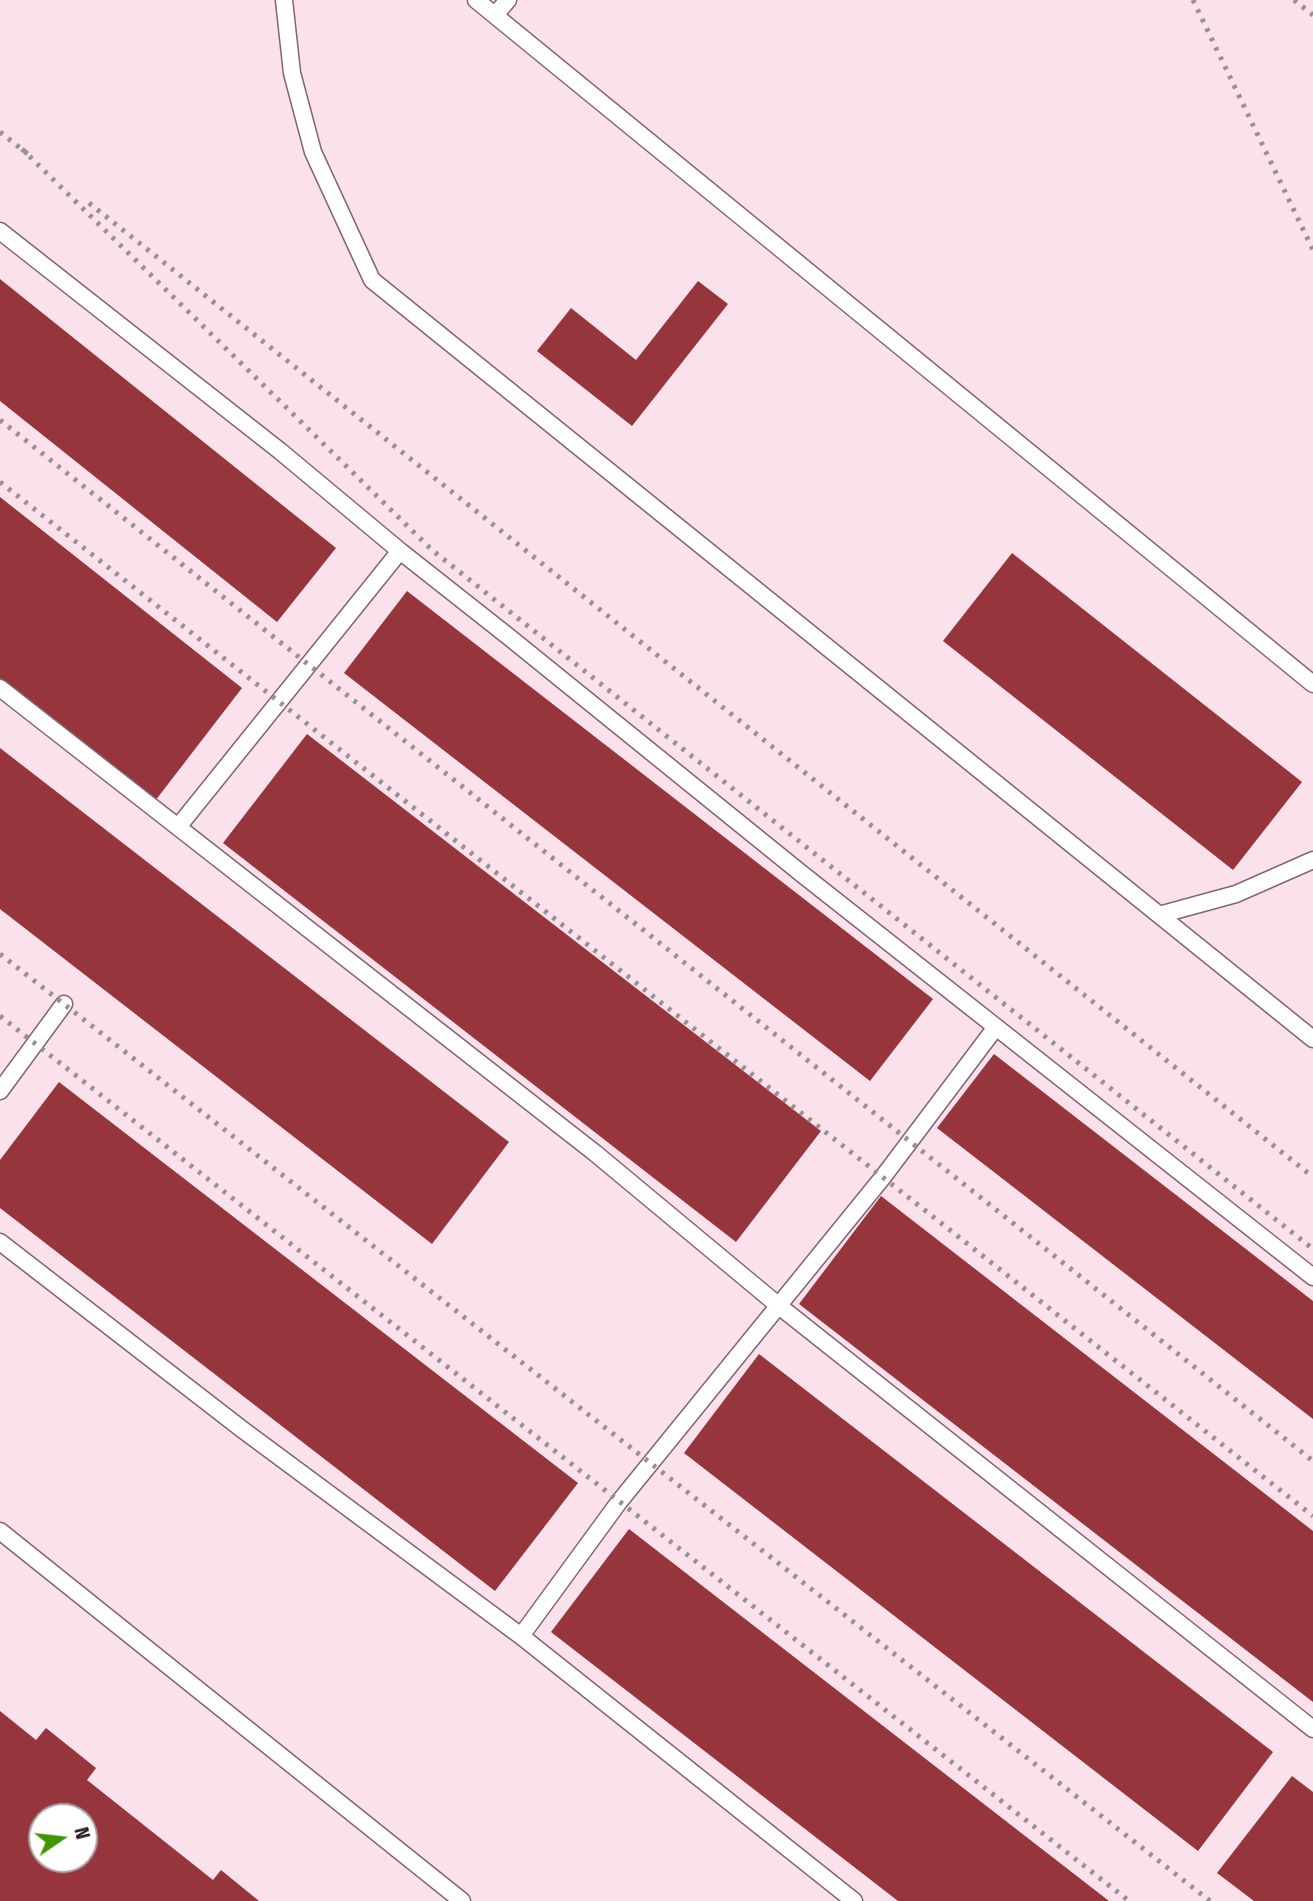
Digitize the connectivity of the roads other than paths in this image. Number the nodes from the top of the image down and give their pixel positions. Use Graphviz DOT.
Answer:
graph roads {
  1 [pos="284,0"];
  2 [pos="476,0"];
  3 [pos="508,0"];
  4 [pos="495,15"];
  5 [pos="0,231"];
  6 [pos="400,551"];
  7 [pos="1313,684"];
  8 [pos="0,688"];
  9 [pos="178,827"];
  10 [pos="1313,860"];
  11 [pos="1159,915"];
  12 [pos="64,1004"];
  13 [pos="996,1027"];
  14 [pos="1313,1039"];
  15 [pos="0,1091"];
  16 [pos="0,1242"];
  17 [pos="1313,1277"];
  18 [pos="779,1306"];
  19 [pos="0,1531"];
  20 [pos="521,1636"];
  21 [pos="1313,1729"];
  22 [pos="462,1901"];
  23 [pos="854,1901"];
  1 -- 11 [label="lane"];
  2 -- 4 [label="lane"];
  3 -- 4 [label="lane"];
  4 -- 7 [label="lane"];
  5 -- 6 [label="lane"];
  6 -- 9 [label="lane"];
  6 -- 13 [label="lane"];
  8 -- 9 [label="lane"];
  9 -- 18 [label="lane"];
  10 -- 11 [label="lane"];
  11 -- 14 [label="lane"];
  12 -- 15 [label="lane"];
  13 -- 17 [label="lane"];
  13 -- 18 [label="lane"];
  16 -- 20 [label="lane"];
  18 -- 20 [label="lane"];
  18 -- 21 [label="lane"];
  19 -- 22 [label="lane"];
  20 -- 23 [label="lane"];
}
